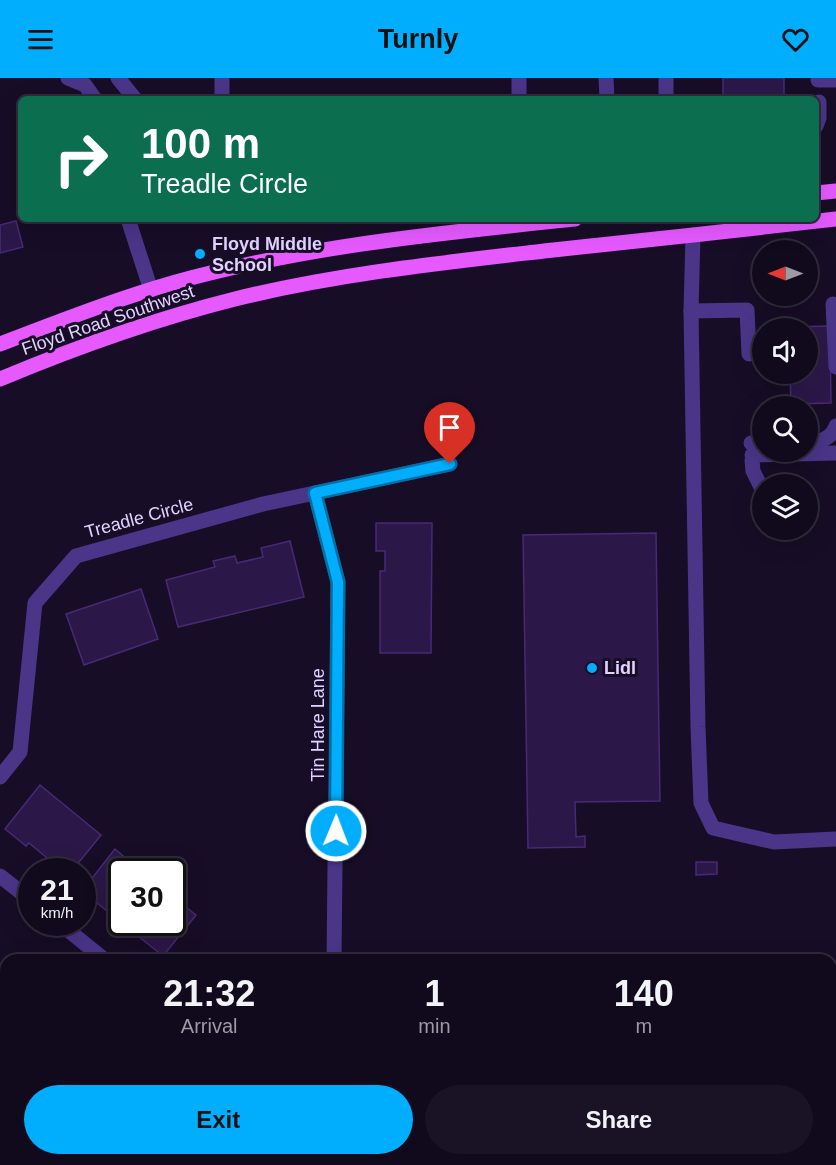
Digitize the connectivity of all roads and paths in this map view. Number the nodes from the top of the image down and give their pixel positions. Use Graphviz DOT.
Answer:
graph roads {
  1 [pos="68,78"];
  2 [pos="118,78"];
  3 [pos="222,78"];
  4 [pos="519,78"];
  5 [pos="606,78"];
  6 [pos="666,78"];
  7 [pos="818,80"];
  8 [pos="836,80"];
  9 [pos="93,96"];
  10 [pos="133,96"];
  11 [pos="222,96"];
  12 [pos="519,96"];
  13 [pos="607,96"];
  14 [pos="666,96"];
  15 [pos="819,102"];
  16 [pos="819,118"];
  17 [pos="836,191"];
  18 [pos="819,193"];
  19 [pos="836,219"];
  20 [pos="819,221"];
  21 [pos="129,222"];
  22 [pos="518,222"];
  23 [pos="809,222"];
  24 [pos="499,223"];
  25 [pos="693,235"];
  26 [pos="151,290"];
  27 [pos="833,304"];
  28 [pos="691,311"];
  29 [pos="0,344"];
  30 [pos="749,354"];
  31 [pos="836,367"];
  32 [pos="0,379"];
  33 [pos="836,426"];
  34 [pos="818,441"];
  35 [pos="818,452"];
  36 [pos="836,453"];
  37 [pos="450,464"];
  38 [pos="315,493"];
  39 [pos="0,777"];
  40 [pos="836,839"];
  41 [pos="0,876"];
  42 [pos="18,890"];
  43 [pos="75,936"];
  44 [pos="98,954"];
  45 [pos="334,954"];
  1 -- 9 [label="street"];
  2 -- 10 [label="street"];
  3 -- 11 [label="street"];
  4 -- 12 [label="street"];
  5 -- 13 [label="street"];
  6 -- 14 [label="street"];
  7 -- 8 [label="street"];
  15 -- 16 [label="street"];
  17 -- 18 [label="main road"];
  19 -- 20 [label="main road, Floyd Road Southwest"];
  21 -- 26 [label="street"];
  22 -- 24 [label="main road, Floyd Road Southwest"];
  23 -- 25 [label="main road, Floyd Road Southwest"];
  24 -- 26 [label="main road, Floyd Road Southwest"];
  25 -- 28 [label="street"];
  25 -- 32 [label="main road, Floyd Road Southwest"];
  26 -- 29 [label="main road, Floyd Road Southwest"];
  27 -- 31 [label="street"];
  28 -- 30 [label="street"];
  28 -- 40 [label="street"];
  33 -- 34 [label="street"];
  35 -- 36 [label="street"];
  37 -- 38 [label="street, Treadle Circle"];
  38 -- 39 [label="street, Treadle Circle"];
  38 -- 45 [label="street, Tin Hare Lane"];
  41 -- 42 [label="street"];
  43 -- 44 [label="street"];
}
